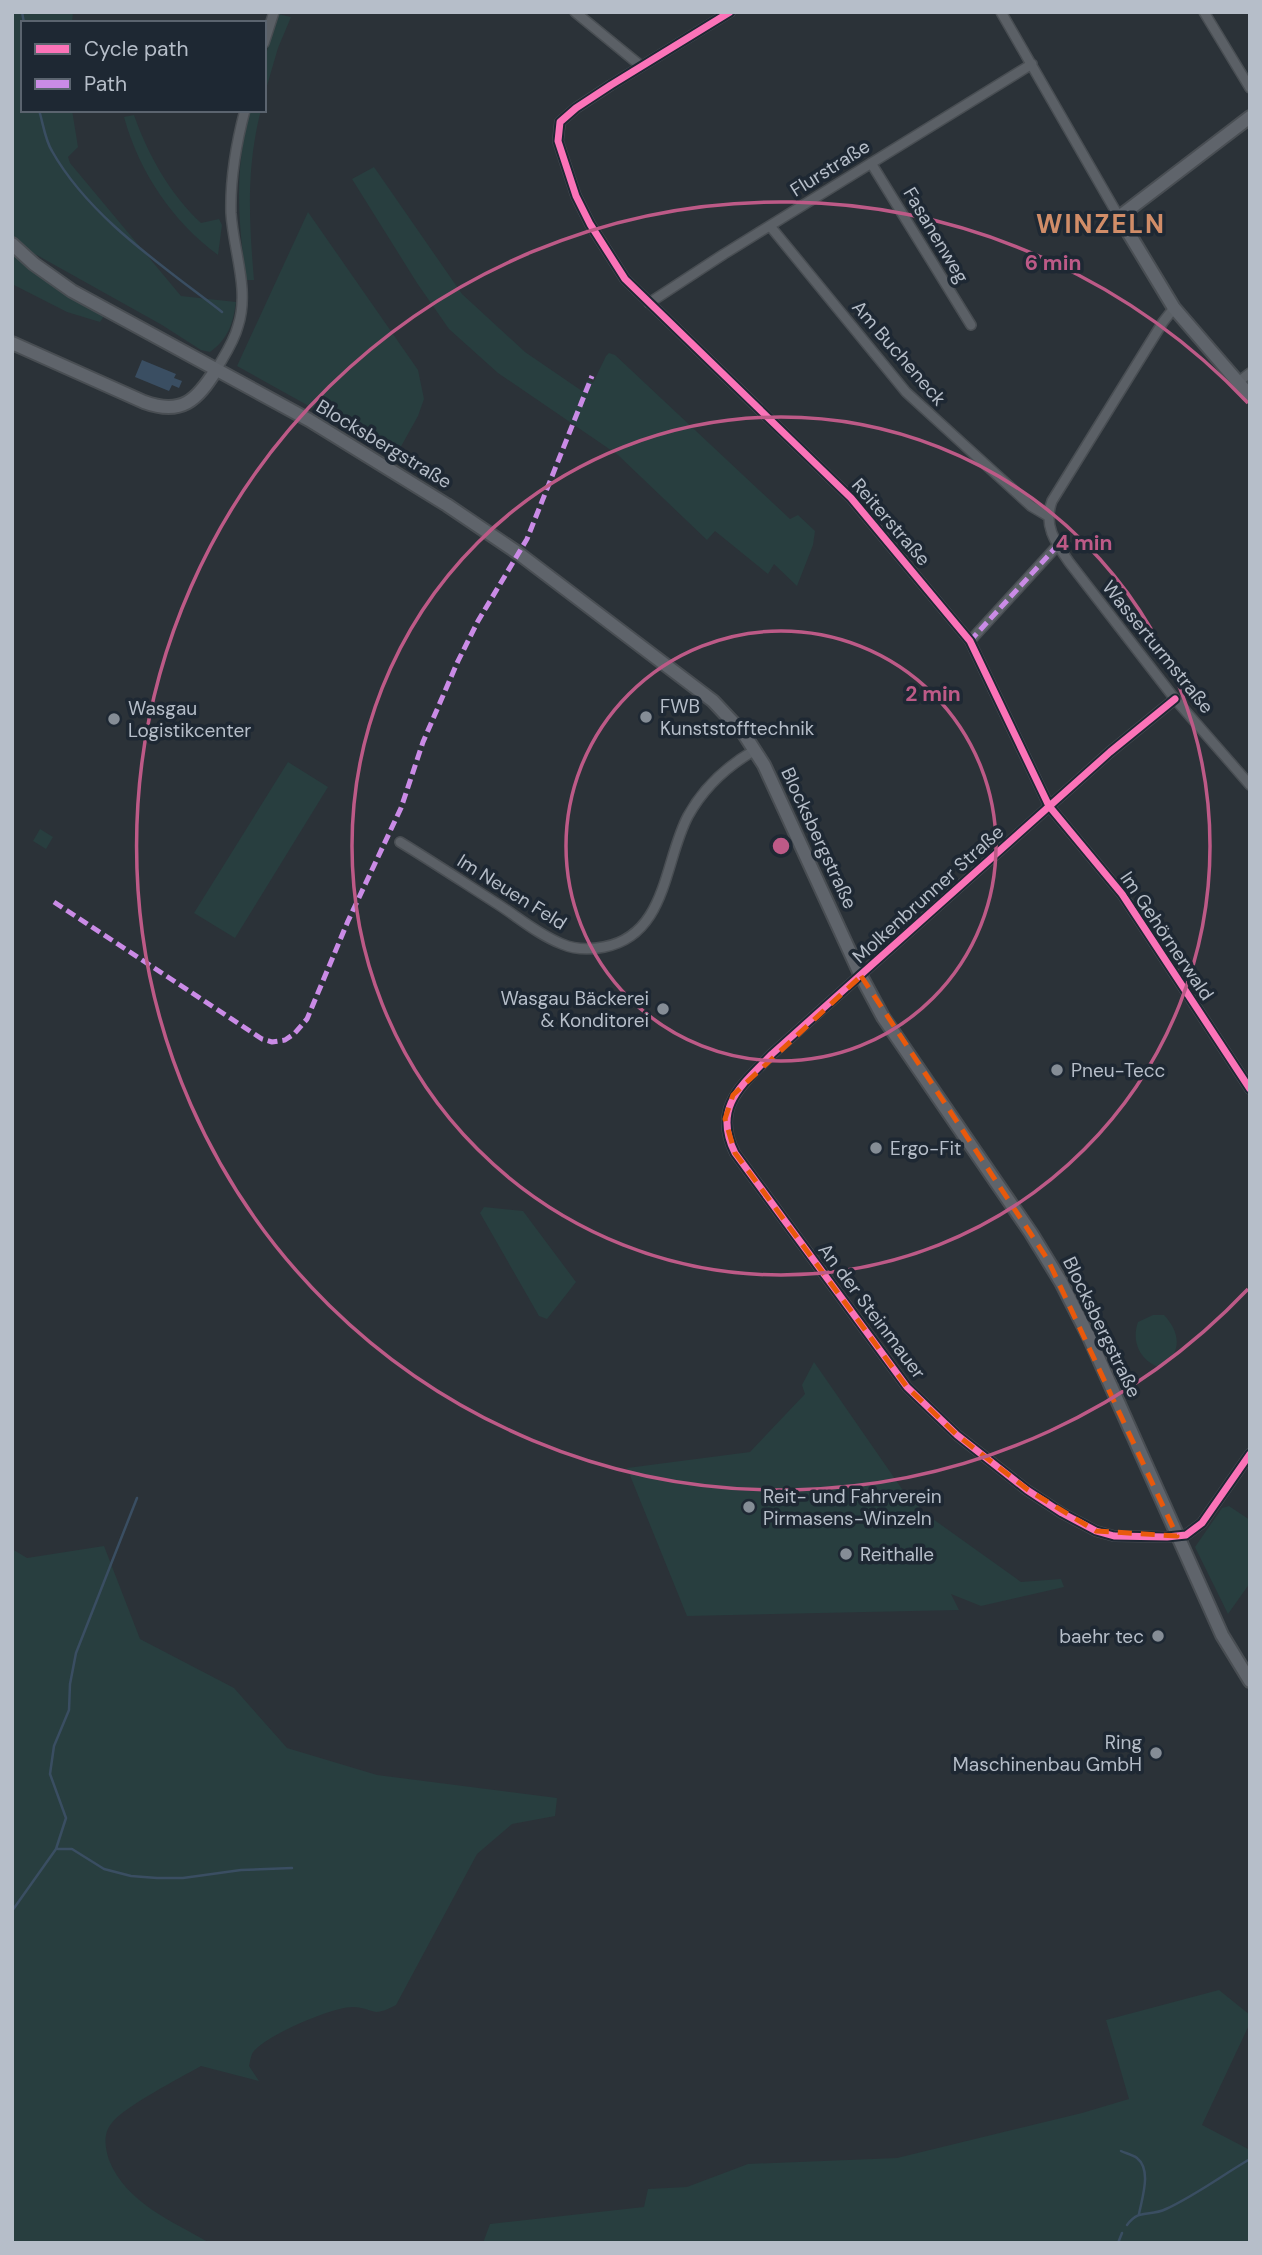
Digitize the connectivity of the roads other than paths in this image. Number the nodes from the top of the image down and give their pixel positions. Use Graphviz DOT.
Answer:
graph roads {
  1 [pos="274,12"];
  2 [pos="575,12"];
  3 [pos="730,12"];
  4 [pos="1001,12"];
  5 [pos="1204,12"];
  6 [pos="266,37"];
  7 [pos="1032,64"];
  8 [pos="641,66"];
  9 [pos="1250,88"];
  10 [pos="244,112"];
  11 [pos="1250,117"];
  12 [pos="871,163"];
  13 [pos="1119,217"];
  14 [pos="770,226"];
  15 [pos="12,244"];
  16 [pos="649,303"];
  17 [pos="1174,308"];
  18 [pos="971,325"];
  19 [pos="12,343"];
  20 [pos="216,370"];
  21 [pos="1250,373"];
  22 [pos="1238,382"];
  23 [pos="1250,396"];
  24 [pos="1048,516"];
  25 [pos="1057,545"];
  26 [pos="970,641"];
  27 [pos="1175,699"];
  28 [pos="755,750"];
  29 [pos="1250,785"];
  30 [pos="1049,806"];
  31 [pos="401,842"];
  32 [pos="861,976"];
  33 [pos="1250,1089"];
  34 [pos="726,1129"];
  35 [pos="1250,1454"];
  36 [pos="1177,1536"];
  37 [pos="1250,1681"];
  1 -- 6 [label="street"];
  2 -- 8 [label="street"];
  3 -- 8 [label="street, Reiterstraße"];
  4 -- 7 [label="street"];
  5 -- 9 [label="street"];
  7 -- 12 [label="street, Flurstraße"];
  7 -- 13 [label="street"];
  8 -- 16 [label="street, Reiterstraße"];
  10 -- 20 [label="street"];
  11 -- 13 [label="main road"];
  12 -- 14 [label="street, Flurstraße"];
  12 -- 18 [label="street, Fasanenweg"];
  13 -- 17 [label="main road"];
  14 -- 16 [label="street, Flurstraße"];
  14 -- 24 [label="street, Am Bucheneck"];
  15 -- 20 [label="main road, Blocksbergstraße"];
  16 -- 26 [label="street, Reiterstraße"];
  17 -- 22 [label="main road"];
  17 -- 24 [label="street"];
  19 -- 20 [label="main road"];
  20 -- 28 [label="main road, Blocksbergstraße"];
  21 -- 22 [label="street"];
  22 -- 23 [label="main road"];
  24 -- 25 [label="street, Wasserturmstraße"];
  25 -- 26 [label="street"];
  25 -- 27 [label="street, Wasserturmstraße"];
  26 -- 30 [label="street, Reiterstraße"];
  27 -- 29 [label="street, Wasserturmstraße"];
  27 -- 30 [label="street, Molkenbrunner Straße"];
  28 -- 31 [label="street, Im Neuen Feld"];
  28 -- 32 [label="main road, Blocksbergstraße"];
  30 -- 32 [label="street, Molkenbrunner Straße"];
  30 -- 33 [label="street, Im Gehörnerwald"];
  32 -- 34 [label="street, Molkenbrunner Straße"];
  32 -- 36 [label="main road, Blocksbergstraße"];
  34 -- 36 [label="street, An der Steinmauer"];
  35 -- 36 [label="street"];
  36 -- 37 [label="main road, Blocksbergstraße"];
}
